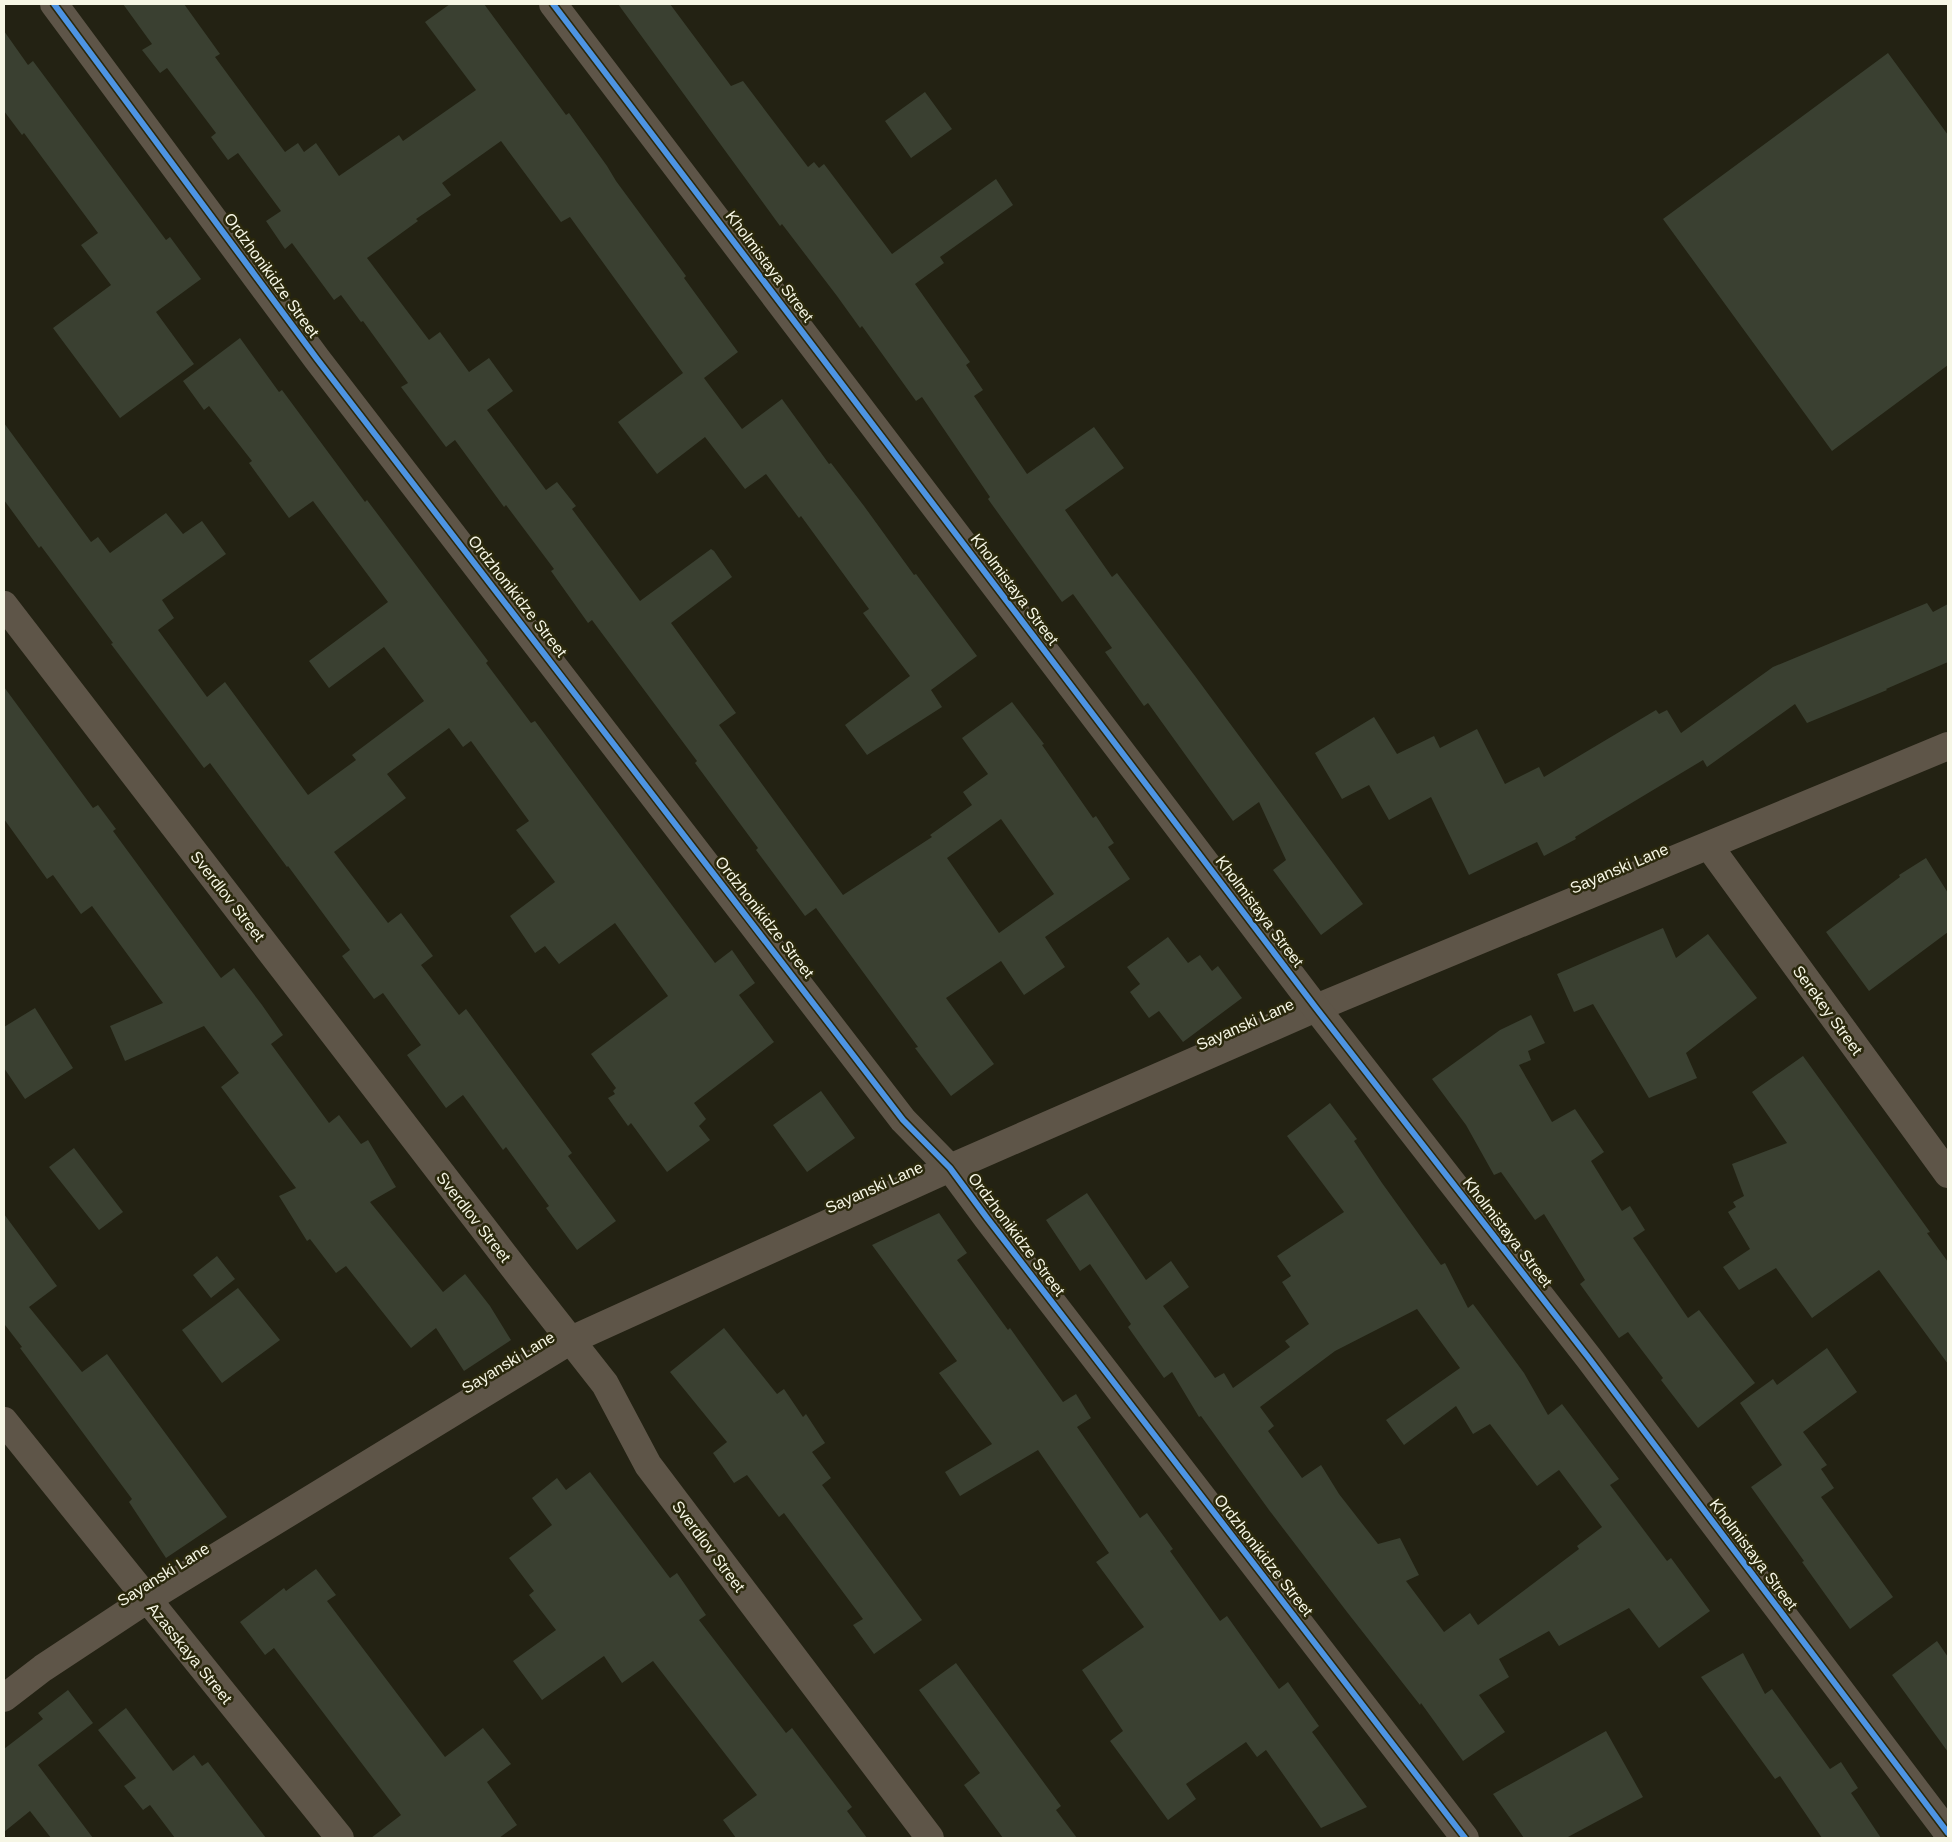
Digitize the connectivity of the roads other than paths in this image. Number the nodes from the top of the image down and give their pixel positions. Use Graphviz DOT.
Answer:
graph roads {
  1 [pos="54,4"];
  2 [pos="553,4"];
  3 [pos="4,604"];
  4 [pos="1948,746"];
  5 [pos="1709,846"];
  6 [pos="1316,1008"];
  7 [pos="950,1168"];
  8 [pos="1948,1174"];
  9 [pos="571,1340"];
  10 [pos="4,1421"];
  11 [pos="146,1600"];
  12 [pos="4,1698"];
  13 [pos="1948,1833"];
  14 [pos="340,1838"];
  15 [pos="930,1838"];
  16 [pos="1465,1838"];
  1 -- 7 [label="street, Ordzhonikidze Street"];
  2 -- 6 [label="street, Kholmistaya Street"];
  3 -- 9 [label="street, Sverdlov Street"];
  4 -- 5 [label="street, Sayanski Lane"];
  5 -- 6 [label="street, Sayanski Lane"];
  5 -- 8 [label="street, Serekey Street"];
  6 -- 7 [label="street, Sayanski Lane"];
  6 -- 13 [label="street, Kholmistaya Street"];
  7 -- 9 [label="street, Sayanski Lane"];
  7 -- 16 [label="street, Ordzhonikidze Street"];
  9 -- 11 [label="street, Sayanski Lane"];
  9 -- 15 [label="street, Sverdlov Street"];
  10 -- 11 [label="street, Azasskaya Street"];
  11 -- 12 [label="street, Sayanski Lane"];
  11 -- 14 [label="street, Azasskaya Street"];
}
